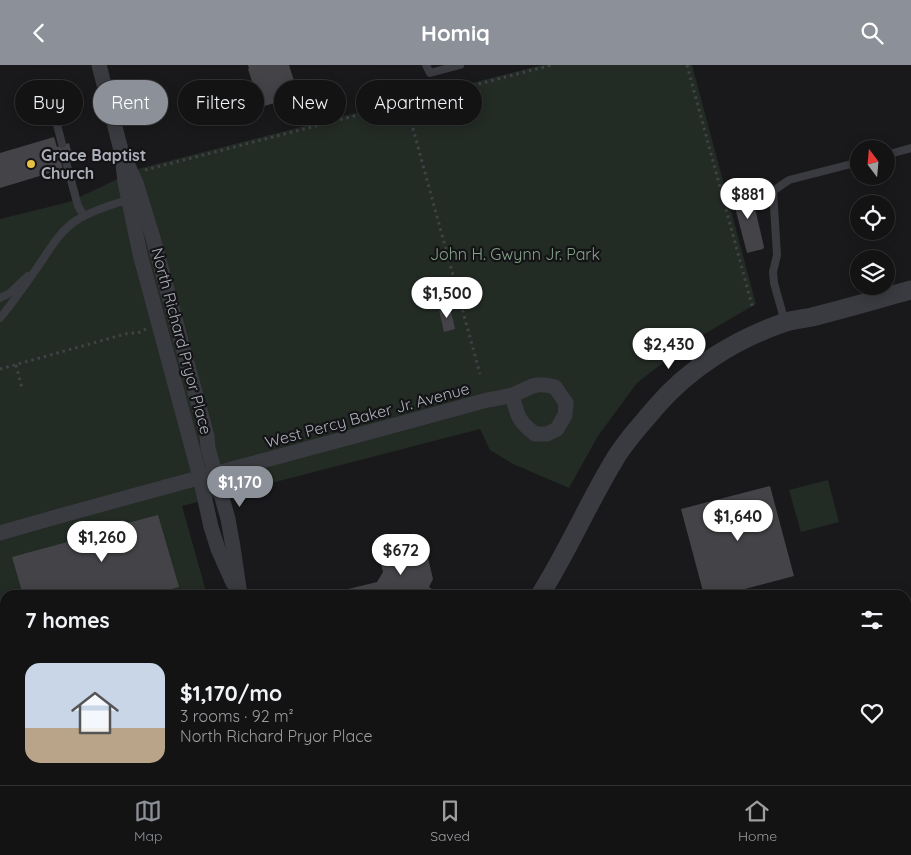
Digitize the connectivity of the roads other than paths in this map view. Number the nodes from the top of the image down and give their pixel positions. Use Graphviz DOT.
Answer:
graph roads {
  1 [pos="98,65"];
  2 [pos="426,65"];
  3 [pos="460,65"];
  4 [pos="57,125"];
  5 [pos="62,144"];
  6 [pos="911,148"];
  7 [pos="895,152"];
  8 [pos="65,158"];
  9 [pos="850,164"];
  10 [pos="134,198"];
  11 [pos="84,216"];
  12 [pos="40,264"];
  13 [pos="911,290"];
  14 [pos="0,297"];
  15 [pos="0,318"];
  16 [pos="785,322"];
  17 [pos="512,395"];
  18 [pos="215,473"];
  19 [pos="200,477"];
  20 [pos="0,533"];
  21 [pos="237,590"];
  22 [pos="238,590"];
  23 [pos="543,590"];
  1 -- 10 [label="street, North Richard Pryor Place"];
  2 -- 3 [label="lane"];
  4 -- 5 [label="lane"];
  6 -- 7 [label="lane"];
  8 -- 11 [label="lane"];
  9 -- 16 [label="lane"];
  10 -- 11 [label="lane"];
  10 -- 18 [label="street, North Richard Pryor Place"];
  10 -- 19 [label="street, North Richard Pryor Place"];
  11 -- 12 [label="lane"];
  12 -- 14 [label="lane"];
  12 -- 15 [label="lane"];
  13 -- 16 [label="street"];
  16 -- 23 [label="street"];
  17 -- 18 [label="street, West Percy Baker Jr. Avenue"];
  18 -- 19 [label="street, West Percy Baker Jr. Avenue"];
  18 -- 22 [label="street, North Richard Pryor Place"];
  19 -- 20 [label="street, West Percy Baker Jr. Avenue"];
  19 -- 21 [label="street, North Richard Pryor Place"];
}
